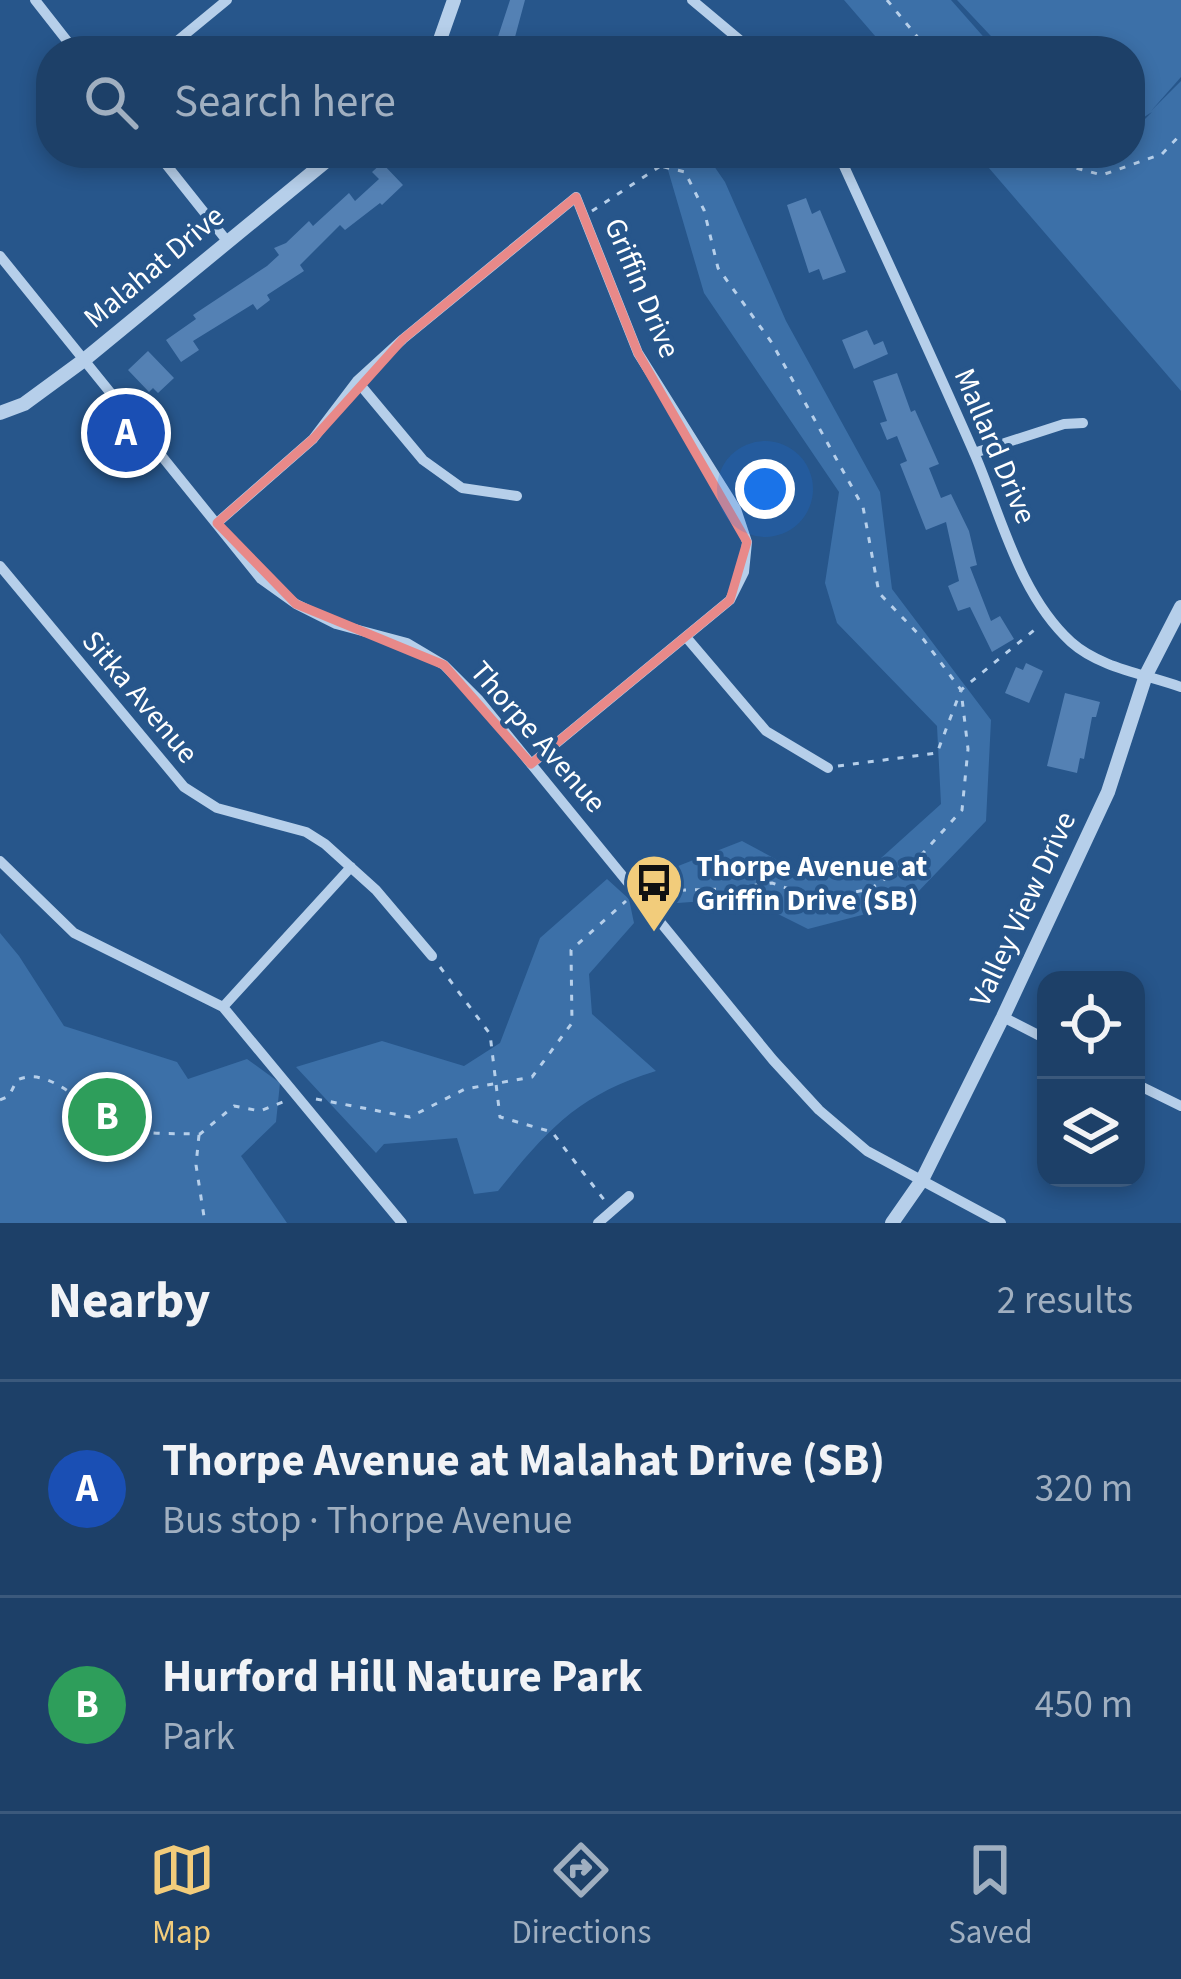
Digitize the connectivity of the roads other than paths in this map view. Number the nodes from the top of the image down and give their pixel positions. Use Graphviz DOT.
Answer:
graph roads {
  1 [pos="35,0"];
  2 [pos="227,0"];
  3 [pos="454,0"];
  4 [pos="692,0"];
  5 [pos="64,36"];
  6 [pos="183,36"];
  7 [pos="441,36"];
  8 [pos="735,36"];
  9 [pos="169,168"];
  10 [pos="317,168"];
  11 [pos="845,168"];
  12 [pos="227,241"];
  13 [pos="0,256"];
  14 [pos="84,360"];
  15 [pos="357,381"];
  16 [pos="0,413"];
  17 [pos="1083,423"];
  18 [pos="974,453"];
  19 [pos="517,496"];
  20 [pos="217,524"];
  21 [pos="0,566"];
  22 [pos="1181,607"];
  23 [pos="686,637"];
  24 [pos="1146,675"];
  25 [pos="1181,687"];
  26 [pos="531,764"];
  27 [pos="828,767"];
  28 [pos="0,861"];
  29 [pos="351,867"];
  30 [pos="432,956"];
  31 [pos="223,1007"];
  32 [pos="1003,1017"];
  33 [pos="1037,1034"];
  34 [pos="1145,1088"];
  35 [pos="1181,1106"];
  36 [pos="922,1180"];
  37 [pos="629,1196"];
  38 [pos="401,1223"];
  39 [pos="598,1223"];
  40 [pos="892,1223"];
  41 [pos="1000,1223"];
  1 -- 5 [label="street"];
  2 -- 6 [label="street"];
  3 -- 7 [label="street"];
  4 -- 8 [label="street"];
  9 -- 12 [label="street"];
  10 -- 12 [label="street, Malahat Drive"];
  11 -- 18 [label="street, Mallard Drive"];
  12 -- 14 [label="street, Malahat Drive"];
  13 -- 14 [label="street, Thorpe Avenue"];
  14 -- 16 [label="street, Malahat Drive"];
  14 -- 20 [label="street, Thorpe Avenue"];
  15 -- 19 [label="street"];
  15 -- 20 [label="street, Griffin Drive"];
  15 -- 23 [label="street, Griffin Drive"];
  17 -- 18 [label="street"];
  18 -- 24 [label="street, Mallard Drive"];
  20 -- 26 [label="street, Thorpe Avenue"];
  21 -- 29 [label="street, Sitka Avenue"];
  22 -- 24 [label="street, Valley View Drive"];
  23 -- 26 [label="street, Griffin Drive"];
  23 -- 27 [label="street"];
  24 -- 25 [label="street, Mallard Drive"];
  24 -- 32 [label="street, Valley View Drive"];
  26 -- 36 [label="street, Thorpe Avenue"];
  28 -- 31 [label="street"];
  29 -- 30 [label="street, Sitka Avenue"];
  29 -- 31 [label="street"];
  31 -- 38 [label="street"];
  32 -- 33 [label="street"];
  32 -- 36 [label="street, Valley View Drive"];
  34 -- 35 [label="street"];
  36 -- 40 [label="street, Valley View Drive"];
  36 -- 41 [label="street"];
  37 -- 39 [label="street"];
}
